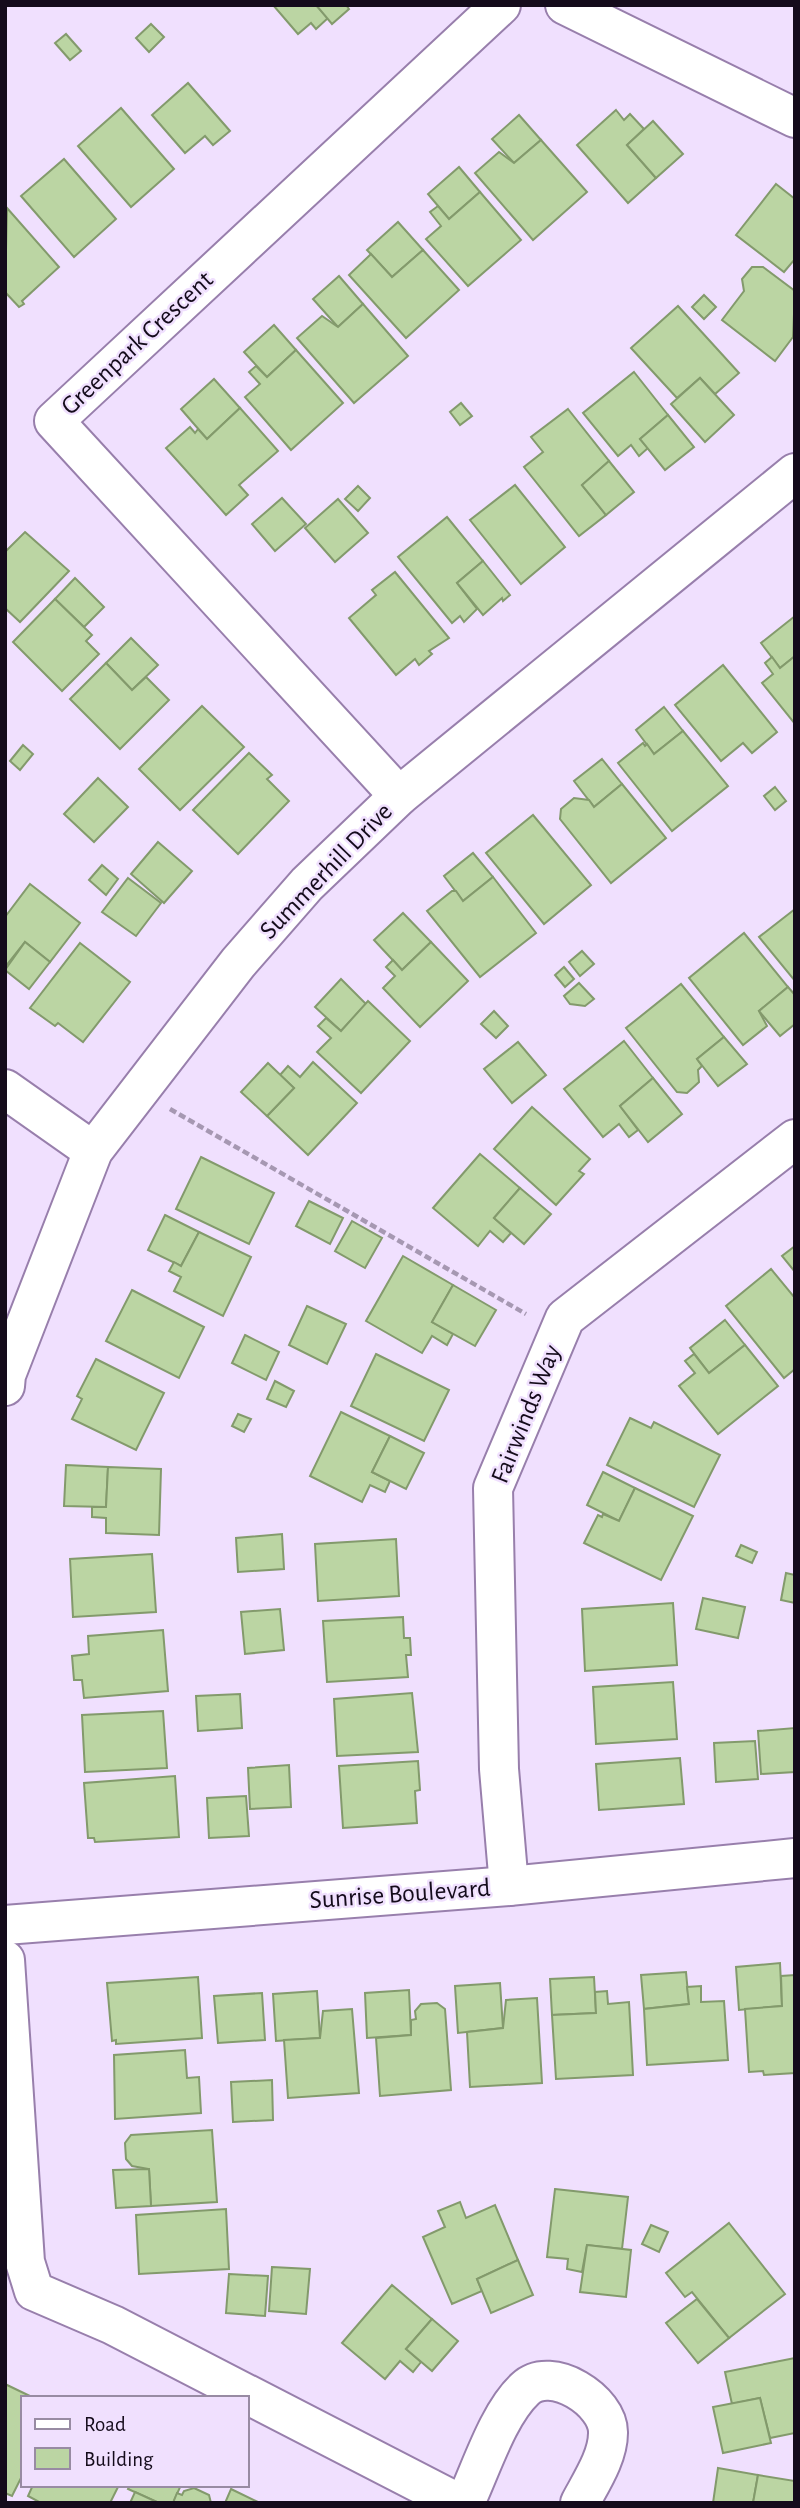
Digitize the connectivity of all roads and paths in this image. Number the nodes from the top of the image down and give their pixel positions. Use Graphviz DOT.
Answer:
graph roads {
  1 [pos="501,5"];
  2 [pos="565,5"];
  3 [pos="795,118"];
  4 [pos="795,473"];
  5 [pos="399,796"];
  6 [pos="5,1089"];
  7 [pos="139,1091"];
  8 [pos="795,1139"];
  9 [pos="93,1152"];
  10 [pos="559,1333"];
  11 [pos="5,1386"];
  12 [pos="795,1858"];
  13 [pos="509,1886"];
  14 [pos="5,1925"];
  15 [pos="5,1960"];
  16 [pos="458,2503"];
  17 [pos="465,2503"];
  18 [pos="580,2503"];
  1 -- 5 [label="street, Greenpark Crescent"];
  2 -- 3 [label="street"];
  4 -- 5 [label="street, Summerhill Drive"];
  5 -- 7 [label="street, Summerhill Drive"];
  6 -- 9 [label="street"];
  7 -- 9 [label="street, Summerhill Drive"];
  7 -- 10 [label="path"];
  8 -- 10 [label="street, Fairwinds Way"];
  9 -- 11 [label="street, Summerhill Drive"];
  10 -- 13 [label="street, Fairwinds Way"];
  12 -- 13 [label="street, Sunrise Boulevard"];
  13 -- 14 [label="street, Sunrise Boulevard"];
  15 -- 16 [label="street"];
  17 -- 18 [label="street"];
}
